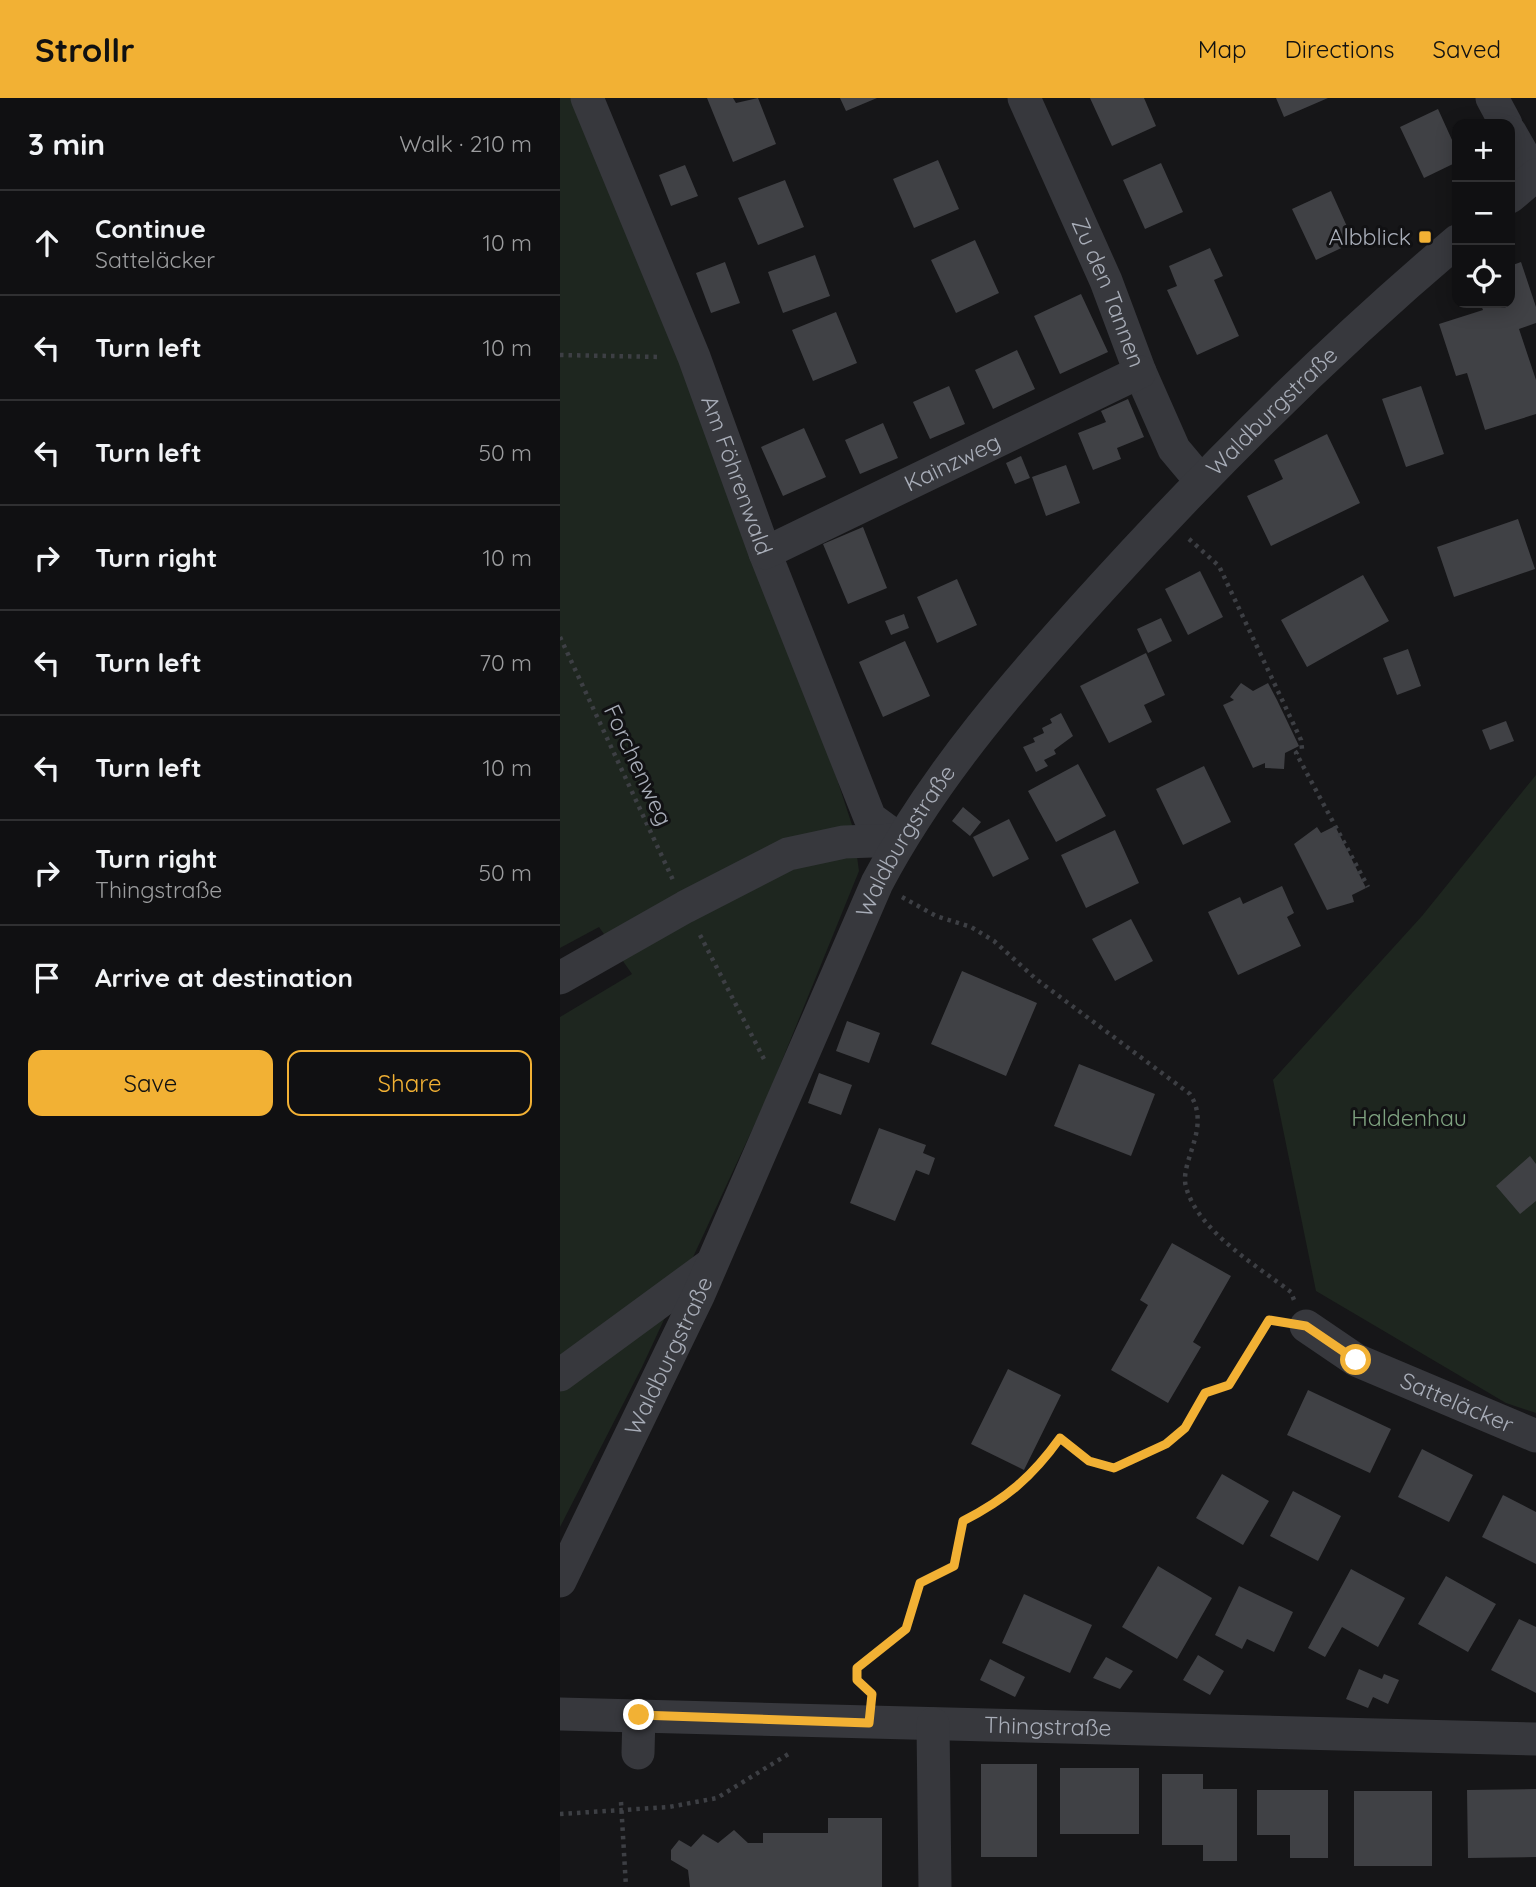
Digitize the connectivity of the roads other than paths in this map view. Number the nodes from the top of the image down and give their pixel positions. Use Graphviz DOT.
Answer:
graph roads {
  1 [pos="587,98"];
  2 [pos="1024,98"];
  3 [pos="1492,98"];
  4 [pos="1503,119"];
  5 [pos="1515,141"];
  6 [pos="1535,176"];
  7 [pos="1515,193"];
  8 [pos="1452,245"];
  9 [pos="1140,372"];
  10 [pos="1200,480"];
  11 [pos="765,553"];
  12 [pos="900,840"];
  13 [pos="560,978"];
  14 [pos="712,1264"];
  15 [pos="1306,1326"];
  16 [pos="560,1375"];
  17 [pos="1536,1436"];
  18 [pos="560,1581"];
  19 [pos="560,1714"];
  20 [pos="639,1715"];
  21 [pos="933,1724"];
  22 [pos="1536,1739"];
  23 [pos="638,1753"];
  24 [pos="935,1887"];
  1 -- 11 [label="street, Am Föhrenwald"];
  2 -- 9 [label="street, Zu den Tannen"];
  3 -- 4 [label="street"];
  5 -- 6 [label="street"];
  6 -- 7 [label="street"];
  8 -- 10 [label="street, Waldburgstraße"];
  9 -- 10 [label="street, Zu den Tannen"];
  9 -- 11 [label="street, Kainzweg"];
  10 -- 12 [label="street, Waldburgstraße"];
  11 -- 12 [label="street, Am Föhrenwald"];
  12 -- 13 [label="street"];
  12 -- 14 [label="street, Waldburgstraße"];
  14 -- 16 [label="street"];
  14 -- 18 [label="street, Waldburgstraße"];
  15 -- 17 [label="street, Satteläcker"];
  19 -- 20 [label="street, Thingstraße"];
  20 -- 21 [label="street, Thingstraße"];
  20 -- 23 [label="street"];
  21 -- 22 [label="street, Thingstraße"];
  21 -- 24 [label="street"];
}
